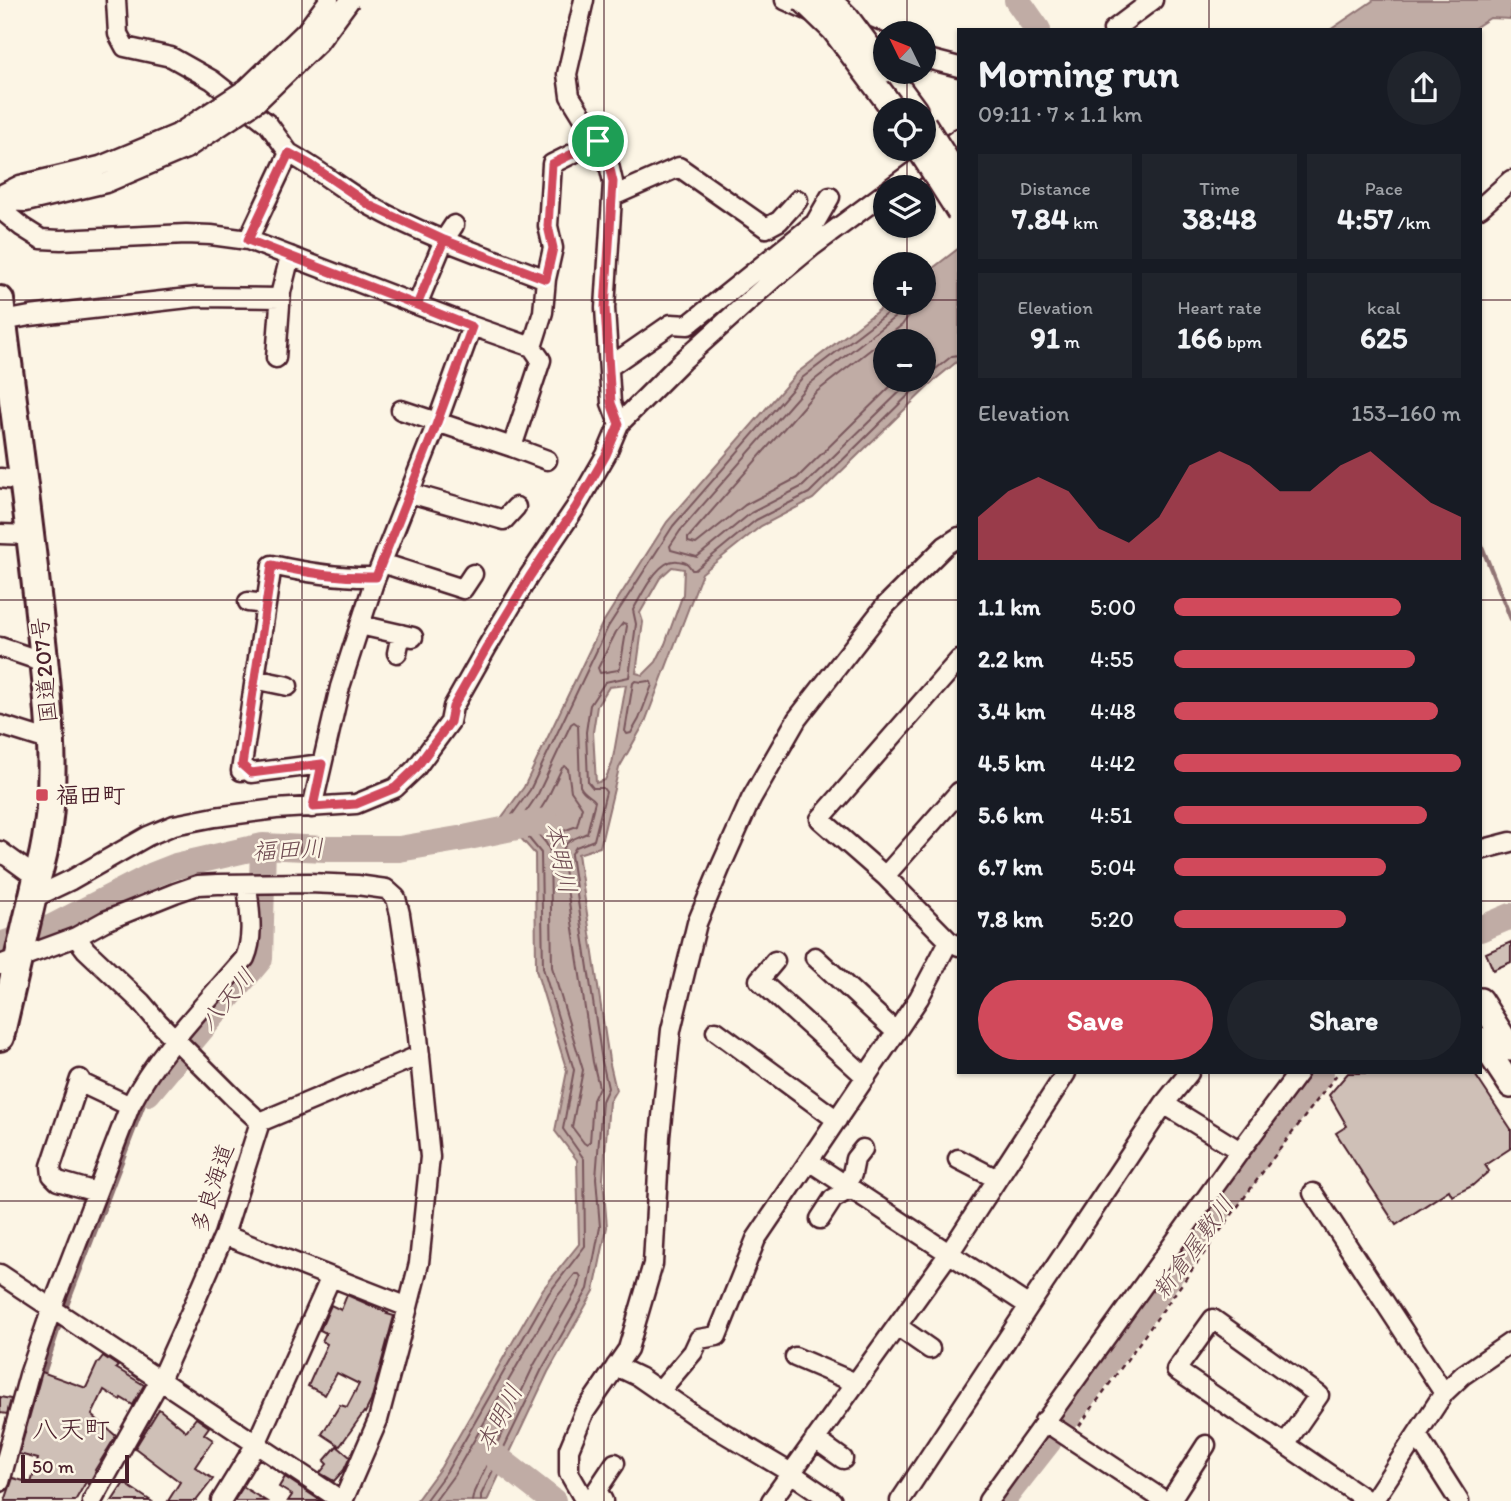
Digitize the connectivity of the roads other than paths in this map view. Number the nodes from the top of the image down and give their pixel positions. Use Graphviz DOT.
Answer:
graph roads {
  1 [pos="116,0"];
  2 [pos="329,0"];
  3 [pos="350,0"];
  4 [pos="584,0"];
  5 [pos="785,0"];
  6 [pos="803,0"];
  7 [pos="829,0"];
  8 [pos="1153,0"];
  9 [pos="1116,28"];
  10 [pos="873,39"];
  11 [pos="873,54"];
  12 [pos="936,61"];
  13 [pos="957,66"];
  14 [pos="885,98"];
  15 [pos="957,139"];
  16 [pos="598,141"];
  17 [pos="182,142"];
  18 [pos="936,143"];
  19 [pos="289,153"];
  20 [pos="927,161"];
  21 [pos="908,175"];
  22 [pos="957,176"];
  23 [pos="1511,180"];
  24 [pos="0,195"];
  25 [pos="613,196"];
  26 [pos="0,201"];
  27 [pos="873,202"];
  28 [pos="1482,206"];
  29 [pos="0,209"];
  30 [pos="957,209"];
  31 [pos="449,233"];
  32 [pos="248,240"];
  33 [pos="290,257"];
  34 [pos="546,279"];
  35 [pos="280,298"];
  36 [pos="417,305"];
  37 [pos="1,310"];
  38 [pos="472,327"];
  39 [pos="532,347"];
  40 [pos="276,358"];
  41 [pos="609,367"];
  42 [pos="401,410"];
  43 [pos="438,421"];
  44 [pos="619,424"];
  45 [pos="512,447"];
  46 [pos="547,460"];
  47 [pos="12,479"];
  48 [pos="410,493"];
  49 [pos="516,507"];
  50 [pos="0,534"];
  51 [pos="30,535"];
  52 [pos="957,538"];
  53 [pos="379,570"];
  54 [pos="473,574"];
  55 [pos="360,625"];
  56 [pos="0,647"];
  57 [pos="397,653"];
  58 [pos="44,662"];
  59 [pos="957,662"];
  60 [pos="254,679"];
  61 [pos="288,685"];
  62 [pos="0,725"];
  63 [pos="51,741"];
  64 [pos="322,764"];
  65 [pos="957,794"];
  66 [pos="313,807"];
  67 [pos="1511,842"];
  68 [pos="1482,849"];
  69 [pos="0,851"];
  70 [pos="885,876"];
  71 [pos="247,884"];
  72 [pos="33,894"];
  73 [pos="76,937"];
  74 [pos="954,944"];
  75 [pos="13,957"];
  76 [pos="815,957"];
  77 [pos="775,961"];
  78 [pos="1482,1003"];
  79 [pos="716,1031"];
  80 [pos="896,1032"];
  81 [pos="0,1037"];
  82 [pos="176,1039"];
  83 [pos="1482,1042"];
  84 [pos="1511,1049"];
  85 [pos="419,1055"];
  86 [pos="1065,1074"];
  87 [pos="1188,1074"];
  88 [pos="1297,1074"];
  89 [pos="866,1077"];
  90 [pos="1511,1086"];
  91 [pos="1164,1104"];
  92 [pos="130,1106"];
  93 [pos="837,1120"];
  94 [pos="260,1122"];
  95 [pos="863,1149"];
  96 [pos="1240,1151"];
  97 [pos="958,1159"];
  98 [pos="810,1161"];
  99 [pos="997,1179"];
  100 [pos="848,1186"];
  101 [pos="96,1192"];
  102 [pos="1313,1193"];
  103 [pos="820,1219"];
  104 [pos="224,1235"];
  105 [pos="950,1252"];
  106 [pos="0,1274"];
  107 [pos="331,1278"];
  108 [pos="1029,1306"];
  109 [pos="408,1307"];
  110 [pos="52,1308"];
  111 [pos="897,1326"];
  112 [pos="1511,1342"];
  113 [pos="930,1349"];
  114 [pos="795,1357"];
  115 [pos="616,1366"];
  116 [pos="160,1380"];
  117 [pos="856,1383"];
  118 [pos="660,1391"];
  119 [pos="1444,1393"];
  120 [pos="1044,1422"];
  121 [pos="1417,1435"];
  122 [pos="815,1440"];
  123 [pos="256,1444"];
  124 [pos="1285,1444"];
  125 [pos="1206,1445"];
  126 [pos="843,1459"];
  127 [pos="615,1463"];
  128 [pos="791,1473"];
  129 [pos="0,1482"];
  130 [pos="1458,1500"];
  131 [pos="92,1501"];
  132 [pos="220,1501"];
  133 [pos="342,1501"];
  134 [pos="585,1501"];
  135 [pos="603,1501"];
  136 [pos="771,1501"];
  137 [pos="832,1501"];
  138 [pos="901,1501"];
  139 [pos="988,1501"];
  140 [pos="1165,1501"];
  141 [pos="1371,1501"];
  1 -- 19 [label="street"];
  2 -- 17 [label="street, bridge"];
  3 -- 17 [label="street, bridge"];
  4 -- 16 [label="street"];
  5 -- 10 [label="street"];
  6 -- 14 [label="main road, bridge"];
  7 -- 11 [label="main road, bridge"];
  8 -- 9 [label="street"];
  12 -- 13 [label="street"];
  15 -- 21 [label="street"];
  16 -- 25 [label="street"];
  16 -- 34 [label="street"];
  17 -- 24 [label="street"];
  17 -- 26 [label="street"];
  18 -- 22 [label="main road, bridge"];
  19 -- 31 [label="street"];
  19 -- 32 [label="street"];
  20 -- 30 [label="main road, bridge"];
  23 -- 28 [label="street"];
  25 -- 41 [label="street"];
  25 -- 41 [label="street"];
  27 -- 44 [label="street"];
  29 -- 32 [label="street"];
  31 -- 34 [label="street"];
  31 -- 36 [label="street"];
  32 -- 33 [label="street"];
  33 -- 35 [label="street"];
  33 -- 36 [label="street"];
  34 -- 39 [label="street"];
  35 -- 37 [label="street"];
  35 -- 40 [label="street"];
  36 -- 38 [label="street"];
  37 -- 47 [label="highway, 国道207号"];
  38 -- 39 [label="street"];
  38 -- 43 [label="street"];
  39 -- 45 [label="street"];
  41 -- 44 [label="street"];
  42 -- 43 [label="street"];
  43 -- 45 [label="street"];
  43 -- 48 [label="street"];
  44 -- 66 [label="street"];
  45 -- 46 [label="street"];
  47 -- 51 [label="highway, 国道207号"];
  48 -- 49 [label="street"];
  48 -- 53 [label="street"];
  50 -- 51 [label="street"];
  51 -- 58 [label="highway, 国道207号"];
  52 -- 115 [label="street"];
  53 -- 54 [label="street"];
  53 -- 55 [label="street"];
  53 -- 60 [label="street"];
  55 -- 57 [label="street"];
  55 -- 64 [label="street"];
  56 -- 58 [label="street"];
  58 -- 63 [label="highway, 国道207号"];
  59 -- 70 [label="street"];
  60 -- 61 [label="street"];
  60 -- 64 [label="street"];
  62 -- 63 [label="street"];
  63 -- 72 [label="highway, 国道207号"];
  64 -- 66 [label="street"];
  65 -- 70 [label="street"];
  66 -- 72 [label="street"];
  67 -- 68 [label="street"];
  69 -- 72 [label="street"];
  70 -- 74 [label="street"];
  71 -- 73 [label="street"];
  71 -- 82 [label="street"];
  71 -- 85 [label="street"];
  72 -- 75 [label="highway, 国道207号"];
  73 -- 75 [label="street"];
  73 -- 82 [label="street, 多良海道"];
  74 -- 80 [label="street"];
  75 -- 81 [label="highway, 国道207号"];
  76 -- 80 [label="street"];
  77 -- 89 [label="street"];
  78 -- 84 [label="main road"];
  79 -- 93 [label="street"];
  80 -- 89 [label="street"];
  82 -- 92 [label="street"];
  82 -- 94 [label="street, 多良海道"];
  83 -- 90 [label="main road"];
  85 -- 94 [label="street"];
  85 -- 109 [label="street"];
  86 -- 99 [label="street"];
  87 -- 91 [label="street"];
  88 -- 96 [label="street"];
  89 -- 93 [label="street"];
  91 -- 96 [label="street"];
  91 -- 108 [label="street"];
  92 -- 101 [label="street"];
  92 -- 101 [label="street"];
  93 -- 98 [label="street"];
  94 -- 104 [label="street, 多良海道"];
  95 -- 100 [label="street"];
  96 -- 120 [label="street"];
  97 -- 99 [label="street"];
  98 -- 100 [label="street"];
  98 -- 118 [label="street"];
  99 -- 105 [label="street"];
  100 -- 103 [label="street"];
  100 -- 105 [label="street"];
  101 -- 110 [label="street"];
  102 -- 119 [label="street"];
  104 -- 107 [label="street"];
  104 -- 116 [label="street, 多良海道"];
  105 -- 108 [label="street"];
  105 -- 111 [label="street"];
  106 -- 110 [label="street"];
  107 -- 109 [label="street"];
  107 -- 123 [label="street"];
  108 -- 138 [label="street"];
  109 -- 133 [label="street"];
  110 -- 116 [label="street"];
  110 -- 129 [label="street"];
  111 -- 113 [label="street"];
  111 -- 117 [label="street"];
  112 -- 119 [label="street"];
  114 -- 117 [label="street"];
  115 -- 118 [label="street"];
  115 -- 134 [label="street"];
  116 -- 123 [label="street"];
  116 -- 131 [label="street, 多良海道"];
  117 -- 122 [label="street"];
  118 -- 128 [label="street"];
  119 -- 121 [label="street"];
  120 -- 139 [label="street"];
  120 -- 140 [label="street"];
  121 -- 130 [label="street"];
  121 -- 141 [label="street"];
  122 -- 126 [label="street"];
  122 -- 128 [label="street"];
  123 -- 132 [label="street"];
  123 -- 133 [label="street"];
  124 -- 124 [label="street"];
  124 -- 141 [label="street"];
  125 -- 140 [label="street"];
  127 -- 135 [label="street"];
  128 -- 136 [label="street"];
  128 -- 137 [label="street"];
}
